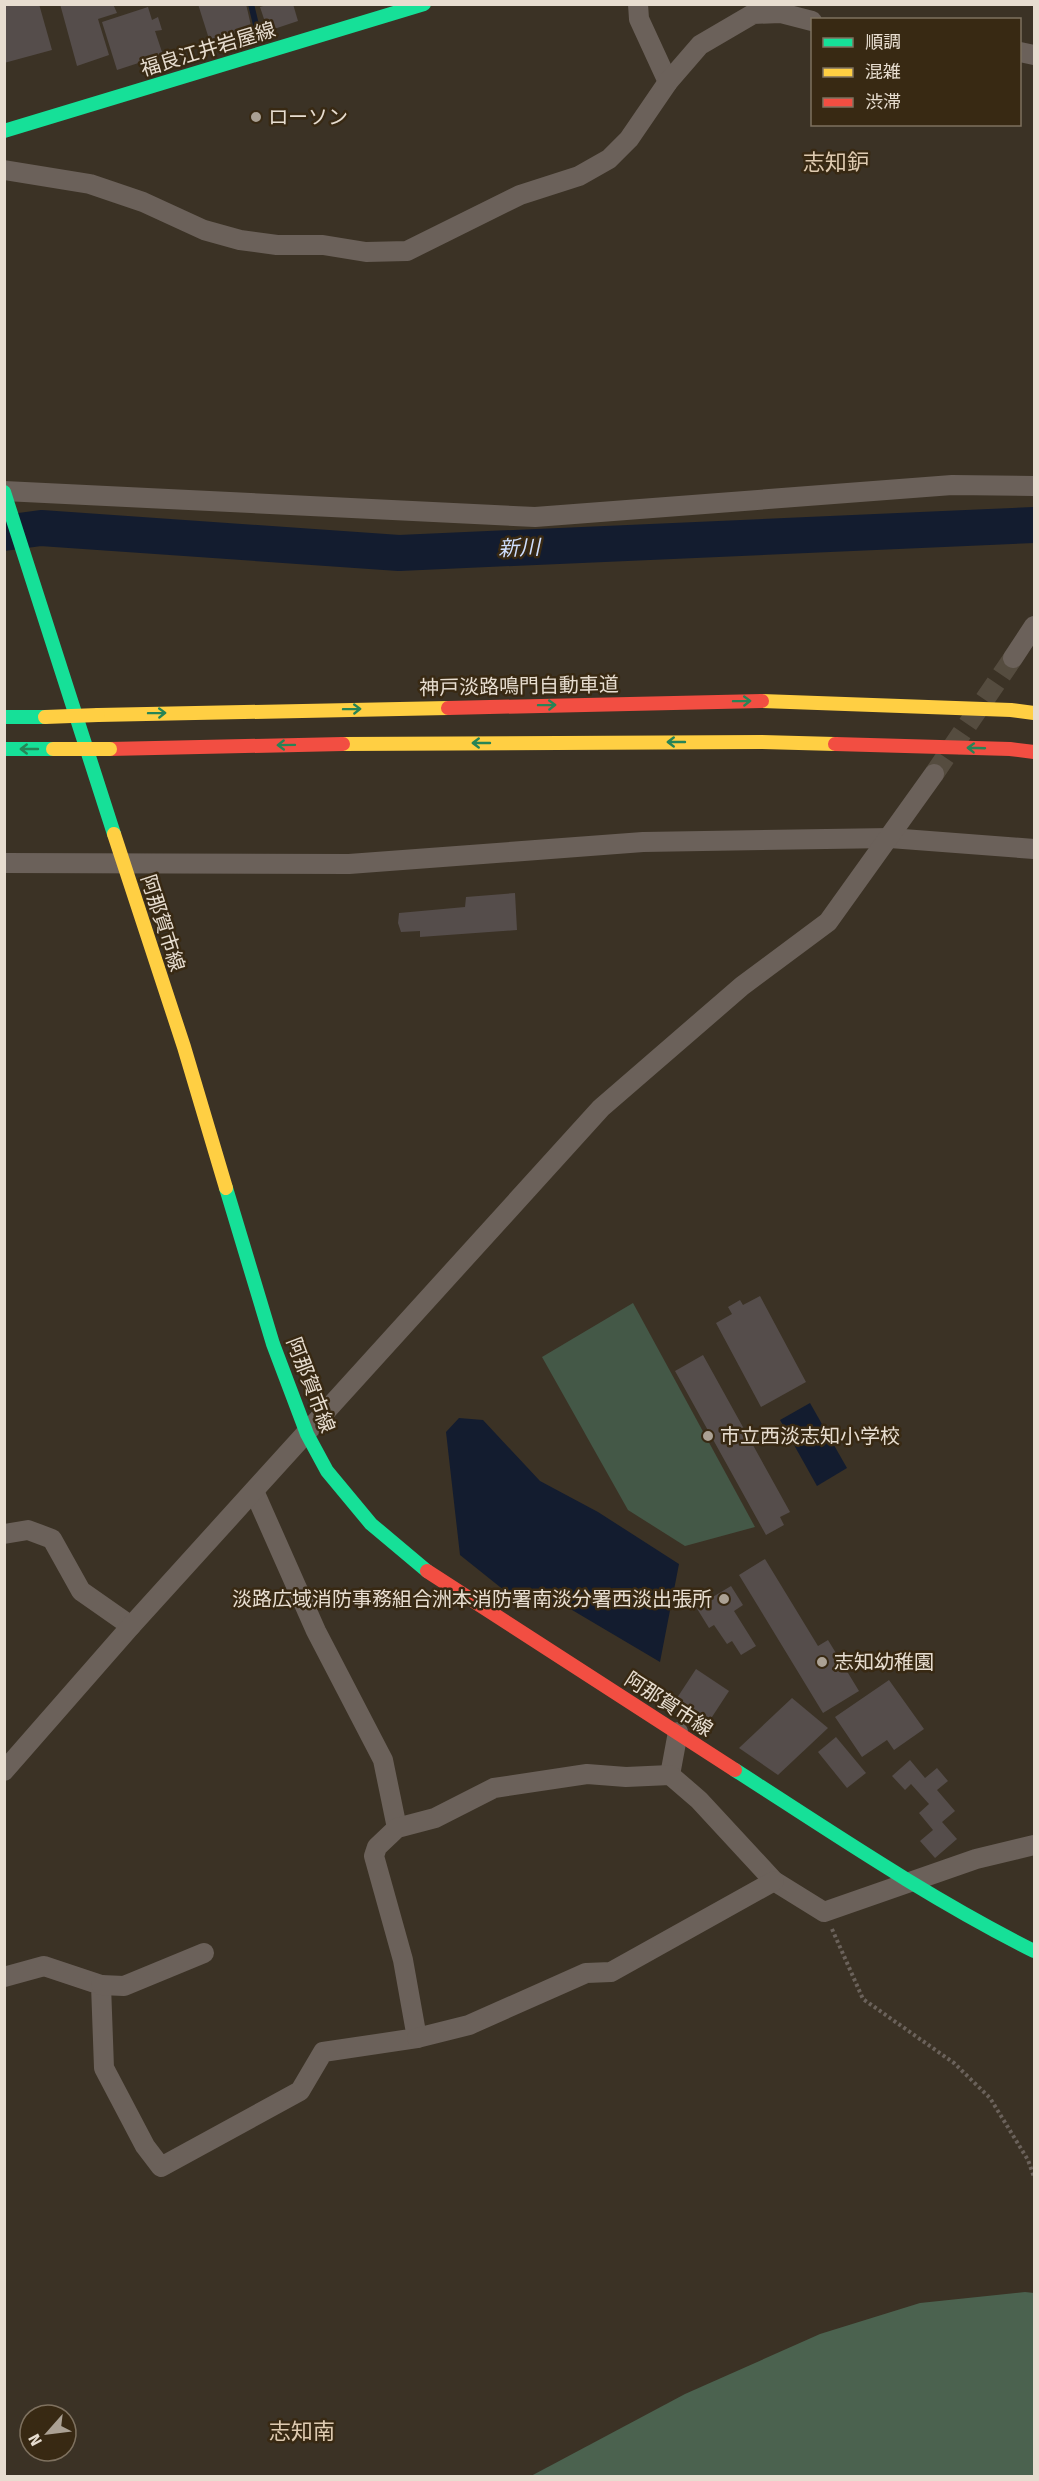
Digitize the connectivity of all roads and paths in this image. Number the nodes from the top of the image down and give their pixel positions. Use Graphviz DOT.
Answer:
graph roads {
  1 [pos="424,4"];
  2 [pos="638,4"];
  3 [pos="398,8"];
  4 [pos="811,20"];
  5 [pos="668,81"];
  6 [pos="4,131"];
  7 [pos="4,170"];
  8 [pos="1035,486"];
  9 [pos="6,498"];
  10 [pos="1035,626"];
  11 [pos="1013,658"];
  12 [pos="1035,713"];
  13 [pos="4,717"];
  14 [pos="4,749"];
  15 [pos="1035,752"];
  16 [pos="934,774"];
  17 [pos="890,838"];
  18 [pos="1035,849"];
  19 [pos="4,862"];
  20 [pos="123,863"];
  21 [pos="307,1434"];
  22 [pos="254,1491"];
  23 [pos="4,1534"];
  24 [pos="131,1626"];
  25 [pos="678,1732"];
  26 [pos="4,1771"];
  27 [pos="670,1775"];
  28 [pos="397,1828"];
  29 [pos="1035,1845"];
  30 [pos="774,1881"];
  31 [pos="908,1881"];
  32 [pos="824,1912"];
  33 [pos="1035,1951"];
  34 [pos="204,1953"];
  35 [pos="4,1977"];
  36 [pos="101,1985"];
  37 [pos="417,2038"];
  38 [pos="1035,2177"];
  1 -- 3 [label="main road, 福良江井岩屋線"];
  2 -- 5 [label="street"];
  3 -- 6 [label="main road, 福良江井岩屋線"];
  4 -- 5 [label="street"];
  5 -- 7 [label="street"];
  8 -- 9 [label="street"];
  9 -- 20 [label="main road, 阿那賀市線"];
  10 -- 11 [label="street"];
  13 -- 12 [label="main road, 神戸淡路鳴門自動車道, one-way, bridge"];
  15 -- 14 [label="main road, one-way, bridge"];
  16 -- 17 [label="street"];
  17 -- 18 [label="street"];
  17 -- 20 [label="street"];
  17 -- 21 [label="street"];
  19 -- 20 [label="street"];
  20 -- 21 [label="main road, 阿那賀市線"];
  21 -- 22 [label="street"];
  21 -- 25 [label="main road, 阿那賀市線"];
  22 -- 24 [label="street"];
  22 -- 28 [label="street"];
  23 -- 24 [label="street"];
  24 -- 26 [label="street"];
  25 -- 27 [label="street"];
  25 -- 31 [label="main road, 阿那賀市線"];
  27 -- 28 [label="street"];
  27 -- 30 [label="street"];
  28 -- 37 [label="street"];
  29 -- 31 [label="street"];
  30 -- 32 [label="street"];
  30 -- 37 [label="street"];
  31 -- 32 [label="street"];
  31 -- 33 [label="main road, 阿那賀市線"];
  32 -- 38 [label="path"];
  34 -- 36 [label="street"];
  35 -- 36 [label="street"];
  36 -- 37 [label="street"];
}
